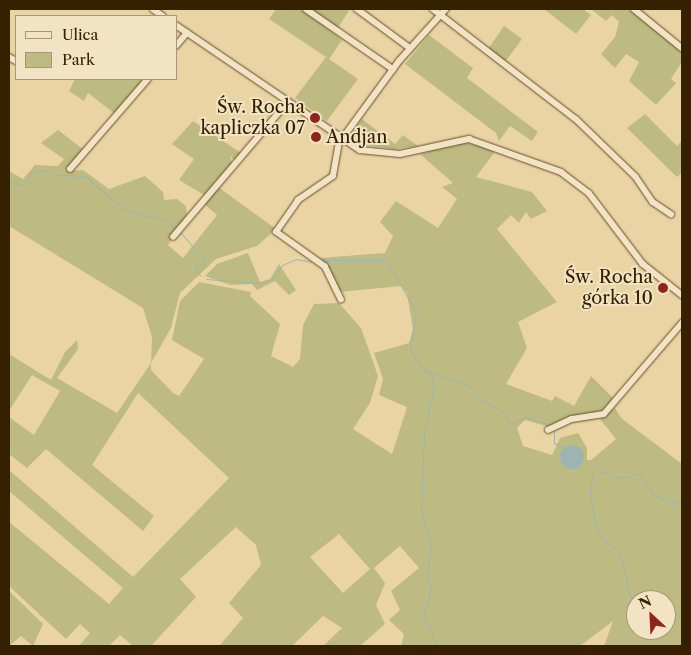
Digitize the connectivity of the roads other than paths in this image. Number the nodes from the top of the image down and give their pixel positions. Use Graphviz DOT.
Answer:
graph roads {
  1 [pos="306,9"];
  2 [pos="357,9"];
  3 [pos="433,9"];
  4 [pos="446,9"];
  5 [pos="634,9"];
  6 [pos="441,15"];
  7 [pos="178,26"];
  8 [pos="187,33"];
  9 [pos="178,44"];
  10 [pos="410,48"];
  11 [pos="682,48"];
  12 [pos="393,69"];
  13 [pos="147,80"];
  14 [pos="288,102"];
  15 [pos="342,140"];
  16 [pos="70,169"];
  17 [pos="671,214"];
  18 [pos="173,237"];
  19 [pos="682,295"];
  20 [pos="341,300"];
  21 [pos="682,323"];
  22 [pos="548,430"];
  1 -- 12 [label="street"];
  2 -- 10 [label="street"];
  3 -- 6 [label="street"];
  4 -- 6 [label="street"];
  5 -- 11 [label="street"];
  6 -- 10 [label="street"];
  6 -- 17 [label="street"];
  7 -- 8 [label="street"];
  8 -- 9 [label="street"];
  8 -- 14 [label="street"];
  10 -- 12 [label="street"];
  12 -- 15 [label="street"];
  13 -- 16 [label="street"];
  14 -- 15 [label="street"];
  14 -- 18 [label="street"];
  15 -- 19 [label="street"];
  15 -- 20 [label="street"];
  21 -- 22 [label="street"];
}
